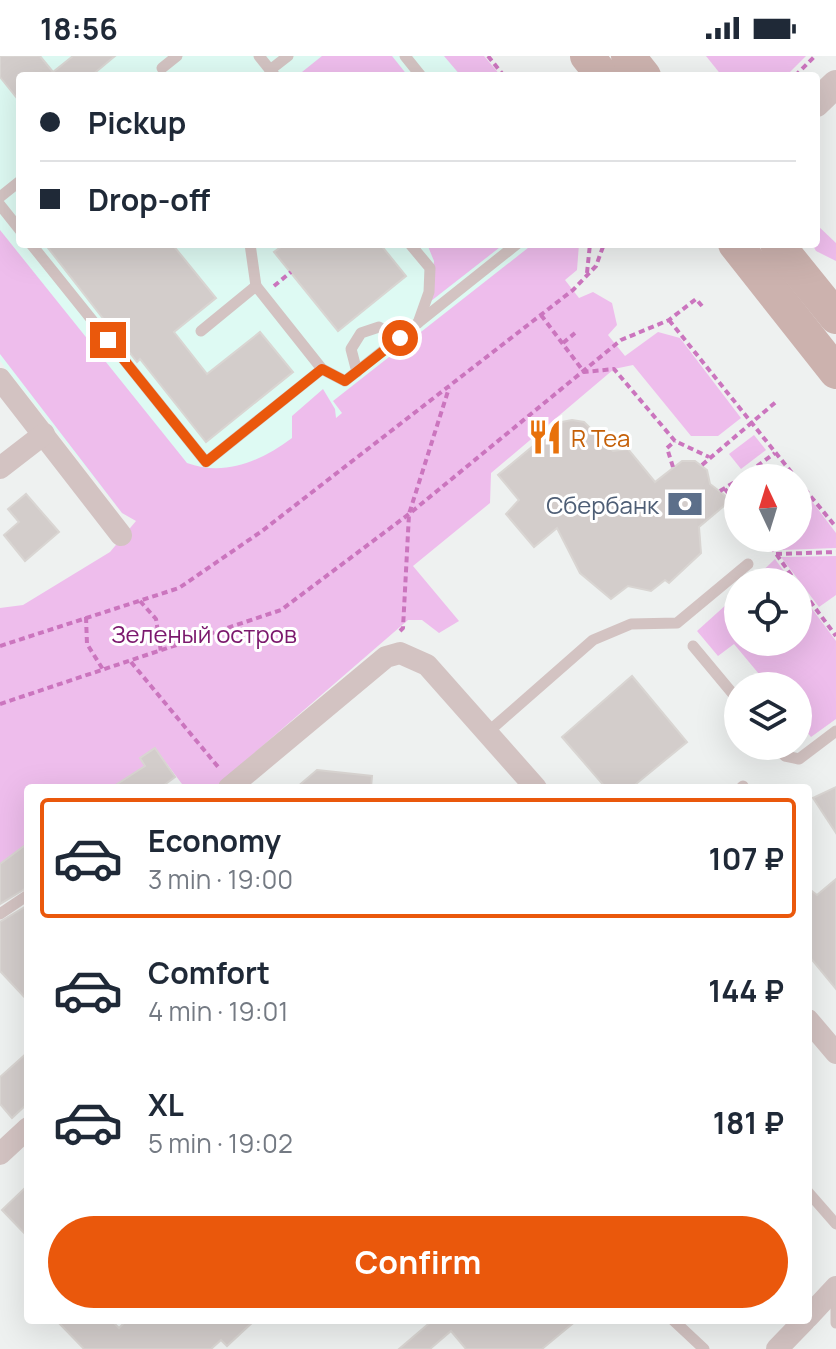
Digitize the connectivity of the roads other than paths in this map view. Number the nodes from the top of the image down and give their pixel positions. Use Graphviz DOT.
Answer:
graph roads {
  1 [pos="177,56"];
  2 [pos="259,56"];
  3 [pos="288,56"];
  4 [pos="405,56"];
  5 [pos="587,56"];
  6 [pos="628,56"];
  7 [pos="162,68"];
  8 [pos="272,72"];
  9 [pos="274,72"];
  10 [pos="418,72"];
  11 [pos="600,72"];
  12 [pos="641,72"];
  13 [pos="836,84"];
  14 [pos="820,99"];
  15 [pos="16,184"];
  16 [pos="0,197"];
  17 [pos="0,205"];
  18 [pos="16,225"];
  19 [pos="34,248"];
  20 [pos="251,248"];
  21 [pos="413,248"];
  22 [pos="512,248"];
  23 [pos="738,248"];
  24 [pos="780,248"];
  25 [pos="256,286"];
  26 [pos="836,317"];
  27 [pos="418,323"];
  28 [pos="201,331"];
  29 [pos="400,338"];
  30 [pos="322,369"];
  31 [pos="357,372"];
  32 [pos="836,372"];
  33 [pos="0,379"];
  34 [pos="44,434"];
  35 [pos="0,468"];
  36 [pos="121,535"];
  37 [pos="748,564"];
  38 [pos="693,646"];
  39 [pos="724,683"];
  40 [pos="836,731"];
  41 [pos="488,732"];
  42 [pos="812,749"];
  43 [pos="232,784"];
  44 [pos="533,784"];
  45 [pos="24,898"];
  46 [pos="0,914"];
  47 [pos="812,1025"];
  48 [pos="836,1053"];
  49 [pos="24,1131"];
  50 [pos="3,1144"];
  51 [pos="812,1197"];
  52 [pos="836,1224"];
  53 [pos="836,1287"];
  54 [pos="836,1305"];
  55 [pos="812,1312"];
  56 [pos="836,1323"];
  57 [pos="677,1324"];
  58 [pos="800,1324"];
  59 [pos="704,1349"];
  60 [pos="777,1349"];
  1 -- 7 [label="lane"];
  2 -- 8 [label="lane"];
  3 -- 9 [label="lane"];
  4 -- 10 [label="lane"];
  5 -- 11 [label="main road"];
  6 -- 12 [label="main road"];
  13 -- 14 [label="street"];
  15 -- 16 [label="lane"];
  17 -- 18 [label="lane"];
  19 -- 30 [label="lane"];
  20 -- 25 [label="lane"];
  21 -- 27 [label="lane"];
  22 -- 27 [label="lane"];
  23 -- 32 [label="main road"];
  24 -- 26 [label="main road"];
  25 -- 28 [label="lane"];
  25 -- 30 [label="lane"];
  27 -- 29 [label="lane"];
  29 -- 31 [label="lane"];
  29 -- 31 [label="lane"];
  30 -- 31 [label="lane"];
  33 -- 34 [label="street"];
  34 -- 35 [label="street"];
  34 -- 36 [label="street"];
  37 -- 41 [label="lane"];
  38 -- 39 [label="lane"];
  40 -- 42 [label="lane"];
  41 -- 43 [label="street"];
  41 -- 44 [label="street"];
  45 -- 46 [label="lane"];
  47 -- 48 [label="street"];
  49 -- 50 [label="street"];
  51 -- 52 [label="lane"];
  53 -- 55 [label="street"];
  54 -- 56 [label="lane"];
  57 -- 59 [label="lane"];
  58 -- 60 [label="street"];
}
